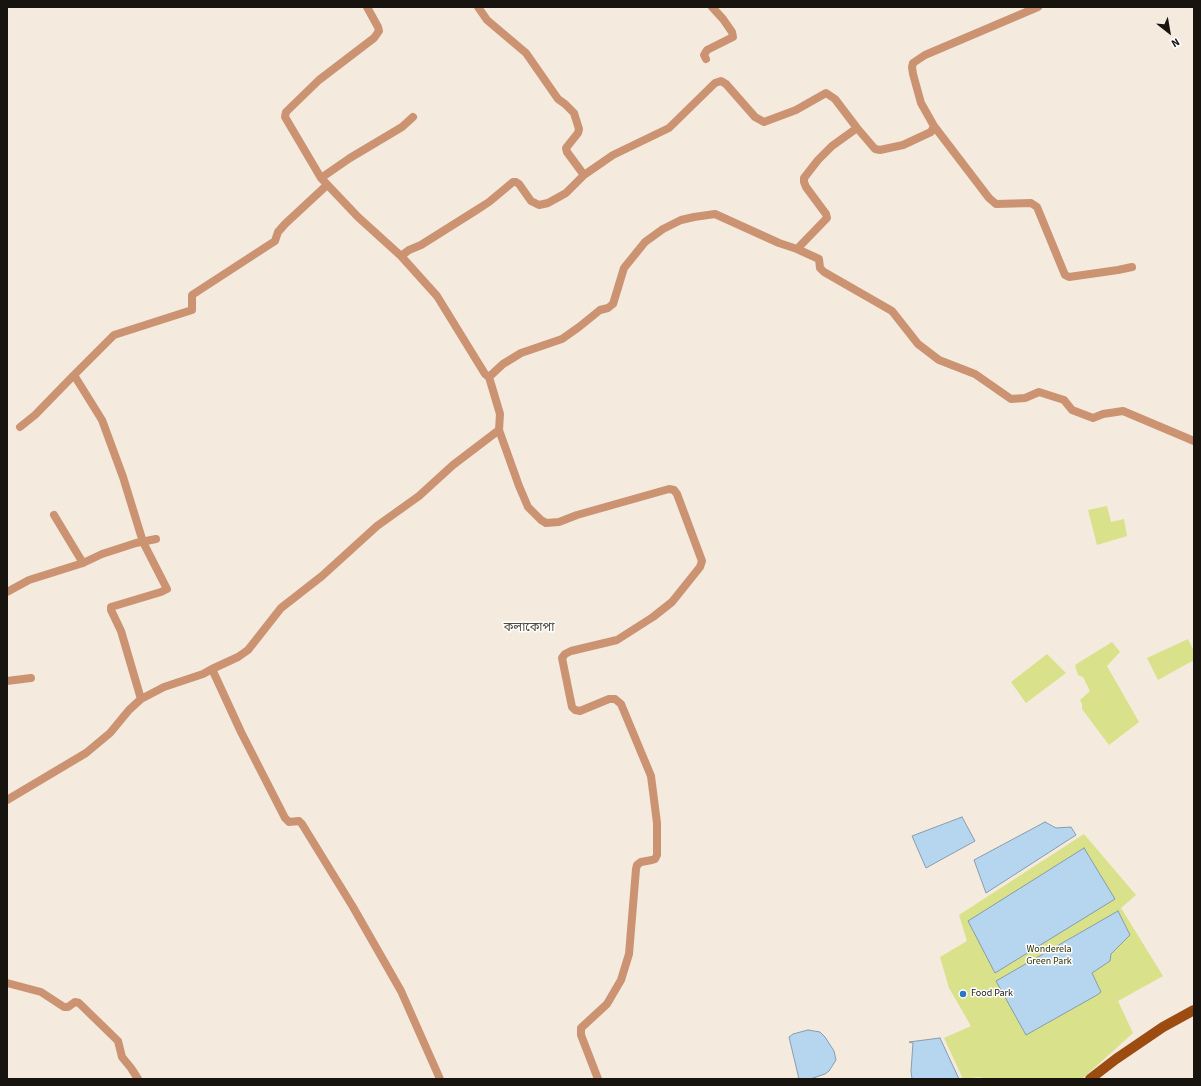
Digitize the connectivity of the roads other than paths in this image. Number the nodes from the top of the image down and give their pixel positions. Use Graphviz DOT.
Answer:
graph roads {
  1 [pos="367,7"];
  2 [pos="478,7"];
  3 [pos="712,7"];
  4 [pos="1038,7"];
  5 [pos="706,59"];
  6 [pos="413,117"];
  7 [pos="934,126"];
  8 [pos="857,128"];
  9 [pos="584,175"];
  10 [pos="321,178"];
  11 [pos="327,185"];
  12 [pos="797,249"];
  13 [pos="402,256"];
  14 [pos="1132,267"];
  15 [pos="74,375"];
  16 [pos="489,377"];
  17 [pos="20,427"];
  18 [pos="499,430"];
  19 [pos="1194,441"];
  20 [pos="54,515"];
  21 [pos="156,539"];
  22 [pos="143,542"];
  23 [pos="83,563"];
  24 [pos="7,592"];
  25 [pos="212,669"];
  26 [pos="31,678"];
  27 [pos="7,681"];
  28 [pos="141,699"];
  29 [pos="7,800"];
  30 [pos="7,983"];
  31 [pos="1194,1010"];
  32 [pos="138,1079"];
  33 [pos="440,1079"];
  34 [pos="598,1079"];
  35 [pos="1090,1079"];
  1 -- 10 [label="street"];
  2 -- 9 [label="street"];
  3 -- 5 [label="street"];
  4 -- 7 [label="street"];
  6 -- 10 [label="street"];
  7 -- 8 [label="street"];
  7 -- 14 [label="street"];
  8 -- 9 [label="street"];
  8 -- 12 [label="street"];
  9 -- 13 [label="street"];
  10 -- 11 [label="street"];
  11 -- 13 [label="street"];
  11 -- 15 [label="street"];
  12 -- 16 [label="street"];
  12 -- 19 [label="street"];
  13 -- 16 [label="street"];
  15 -- 17 [label="street"];
  15 -- 22 [label="street"];
  16 -- 18 [label="street"];
  18 -- 25 [label="street"];
  18 -- 34 [label="street"];
  20 -- 23 [label="street"];
  21 -- 22 [label="street"];
  22 -- 23 [label="street"];
  22 -- 28 [label="street"];
  23 -- 24 [label="street"];
  25 -- 28 [label="street"];
  25 -- 33 [label="street"];
  26 -- 27 [label="street"];
  28 -- 29 [label="street"];
  30 -- 32 [label="street"];
  31 -- 35 [label="main road"];
}
